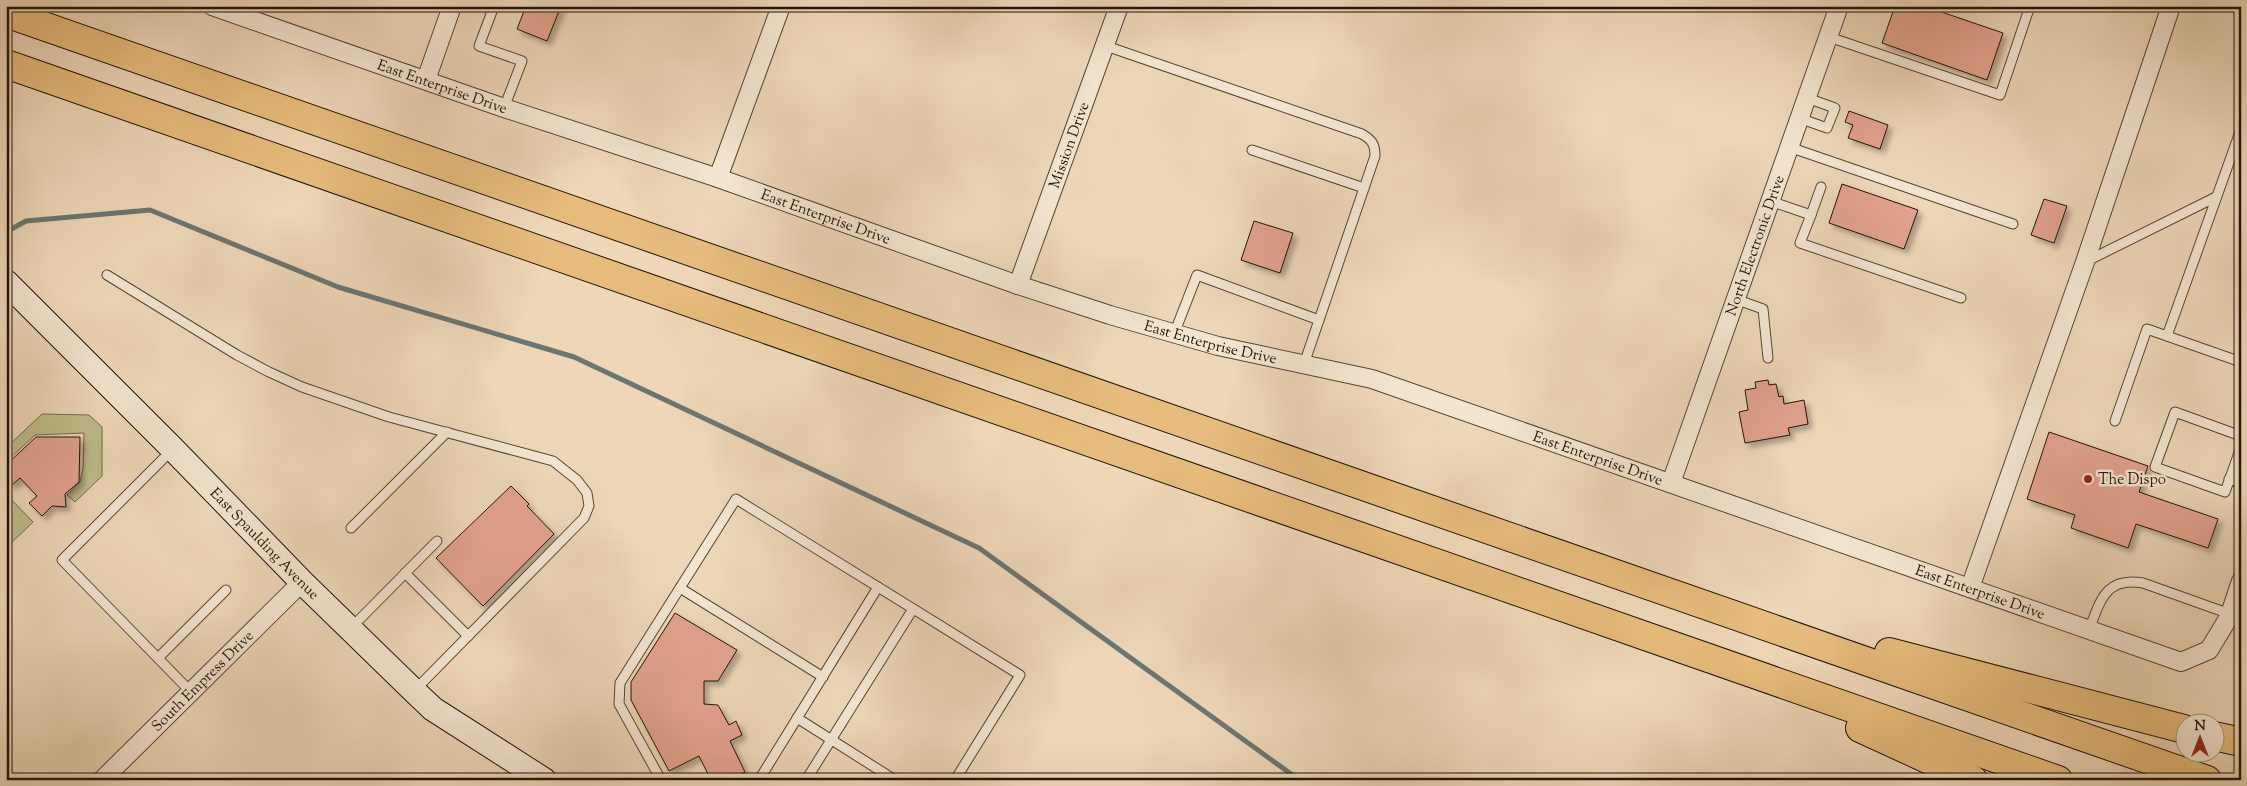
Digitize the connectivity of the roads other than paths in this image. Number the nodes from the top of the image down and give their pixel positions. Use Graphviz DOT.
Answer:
graph roads {
  1 [pos="212,6"];
  2 [pos="452,6"];
  3 [pos="494,6"];
  4 [pos="782,6"];
  5 [pos="1120,6"];
  6 [pos="1840,6"];
  7 [pos="2030,6"];
  8 [pos="2172,6"];
  9 [pos="247,12"];
  10 [pos="6,13"];
  11 [pos="1829,37"];
  12 [pos="1106,46"];
  13 [pos="6,64"];
  14 [pos="426,80"];
  15 [pos="1807,98"];
  16 [pos="504,108"];
  17 [pos="1799,118"];
  18 [pos="2241,129"];
  19 [pos="1789,147"];
  20 [pos="1252,150"];
  21 [pos="718,178"];
  22 [pos="1821,187"];
  23 [pos="1364,188"];
  24 [pos="2216,198"];
  25 [pos="1770,201"];
  26 [pos="1811,215"];
  27 [pos="2013,224"];
  28 [pos="2085,262"];
  29 [pos="107,275"];
  30 [pos="6,282"];
  31 [pos="1018,285"];
  32 [pos="1961,298"];
  33 [pos="1735,299"];
  34 [pos="1319,320"];
  35 [pos="1174,334"];
  36 [pos="2167,336"];
  37 [pos="1768,358"];
  38 [pos="2241,362"];
  39 [pos="1304,364"];
  40 [pos="2115,421"];
  41 [pos="447,432"];
  42 [pos="2241,436"];
  43 [pos="2241,447"];
  44 [pos="173,449"];
  45 [pos="2229,479"];
  46 [pos="1671,483"];
  47 [pos="2241,483"];
  48 [pos="351,528"];
  49 [pos="437,541"];
  50 [pos="405,573"];
  51 [pos="302,582"];
  52 [pos="2241,582"];
  53 [pos="680,588"];
  54 [pos="878,588"];
  55 [pos="1970,588"];
  56 [pos="226,590"];
  57 [pos="1692,601"];
  58 [pos="913,609"];
  59 [pos="2230,614"];
  60 [pos="350,629"];
  61 [pos="2089,630"];
  62 [pos="468,636"];
  63 [pos="158,658"];
  64 [pos="1711,659"];
  65 [pos="822,677"];
  66 [pos="414,691"];
  67 [pos="191,692"];
  68 [pos="797,718"];
  69 [pos="2174,726"];
  70 [pos="2224,738"];
  71 [pos="832,740"];
  72 [pos="2241,742"];
  73 [pos="102,780"];
  74 [pos="544,780"];
  75 [pos="660,780"];
  76 [pos="759,780"];
  77 [pos="806,780"];
  78 [pos="895,780"];
  79 [pos="955,780"];
  80 [pos="1973,780"];
  81 [pos="2058,780"];
  82 [pos="2207,780"];
  1 -- 9 [label="street, East Enterprise Drive"];
  2 -- 14 [label="street"];
  3 -- 16 [label="lane"];
  4 -- 21 [label="street"];
  5 -- 12 [label="street, Mission Drive"];
  6 -- 11 [label="street, North Electronic Drive"];
  7 -- 11 [label="lane"];
  8 -- 28 [label="street"];
  9 -- 14 [label="street, East Enterprise Drive"];
  10 -- 57 [label="highway"];
  11 -- 15 [label="street, North Electronic Drive"];
  12 -- 23 [label="lane"];
  12 -- 31 [label="street, Mission Drive"];
  13 -- 64 [label="highway"];
  14 -- 16 [label="street, East Enterprise Drive"];
  15 -- 17 [label="street, North Electronic Drive"];
  15 -- 17 [label="lane"];
  16 -- 21 [label="street, East Enterprise Drive"];
  17 -- 19 [label="street, North Electronic Drive"];
  18 -- 24 [label="lane"];
  19 -- 25 [label="street, North Electronic Drive"];
  19 -- 27 [label="lane"];
  20 -- 23 [label="lane"];
  21 -- 31 [label="street, East Enterprise Drive"];
  22 -- 26 [label="lane"];
  23 -- 34 [label="lane"];
  24 -- 28 [label="lane"];
  24 -- 36 [label="lane"];
  25 -- 26 [label="lane"];
  25 -- 33 [label="street, North Electronic Drive"];
  26 -- 32 [label="lane"];
  28 -- 55 [label="street"];
  29 -- 41 [label="lane"];
  30 -- 44 [label="street, East Spaulding Avenue"];
  31 -- 35 [label="street, East Enterprise Drive"];
  33 -- 37 [label="lane"];
  33 -- 46 [label="street, North Electronic Drive"];
  34 -- 35 [label="lane"];
  34 -- 39 [label="lane"];
  35 -- 39 [label="street, East Enterprise Drive"];
  36 -- 38 [label="lane"];
  36 -- 40 [label="lane"];
  39 -- 46 [label="street, East Enterprise Drive"];
  41 -- 48 [label="lane"];
  41 -- 62 [label="lane"];
  42 -- 45 [label="lane"];
  43 -- 45 [label="lane"];
  44 -- 51 [label="street, East Spaulding Avenue"];
  44 -- 63 [label="lane"];
  45 -- 47 [label="lane"];
  46 -- 55 [label="street, East Enterprise Drive"];
  49 -- 50 [label="lane"];
  50 -- 60 [label="lane"];
  50 -- 62 [label="lane"];
  51 -- 60 [label="street, East Spaulding Avenue"];
  51 -- 67 [label="street, South Empress Drive"];
  52 -- 59 [label="street"];
  53 -- 54 [label="lane"];
  53 -- 65 [label="lane"];
  53 -- 75 [label="lane"];
  54 -- 58 [label="lane"];
  54 -- 65 [label="lane"];
  55 -- 61 [label="street, East Enterprise Drive"];
  56 -- 63 [label="lane"];
  57 -- 69 [label="highway"];
  57 -- 82 [label="highway"];
  58 -- 71 [label="lane"];
  58 -- 79 [label="lane"];
  59 -- 61 [label="street, East Enterprise Drive"];
  59 -- 61 [label="lane"];
  60 -- 66 [label="street, East Spaulding Avenue"];
  62 -- 66 [label="lane"];
  63 -- 67 [label="lane"];
  64 -- 80 [label="highway"];
  64 -- 81 [label="highway"];
  65 -- 68 [label="lane"];
  66 -- 74 [label="street, East Spaulding Avenue"];
  67 -- 73 [label="street, South Empress Drive"];
  68 -- 71 [label="lane"];
  68 -- 76 [label="lane"];
  70 -- 72 [label="highway"];
  71 -- 77 [label="lane"];
  71 -- 78 [label="lane"];
}
